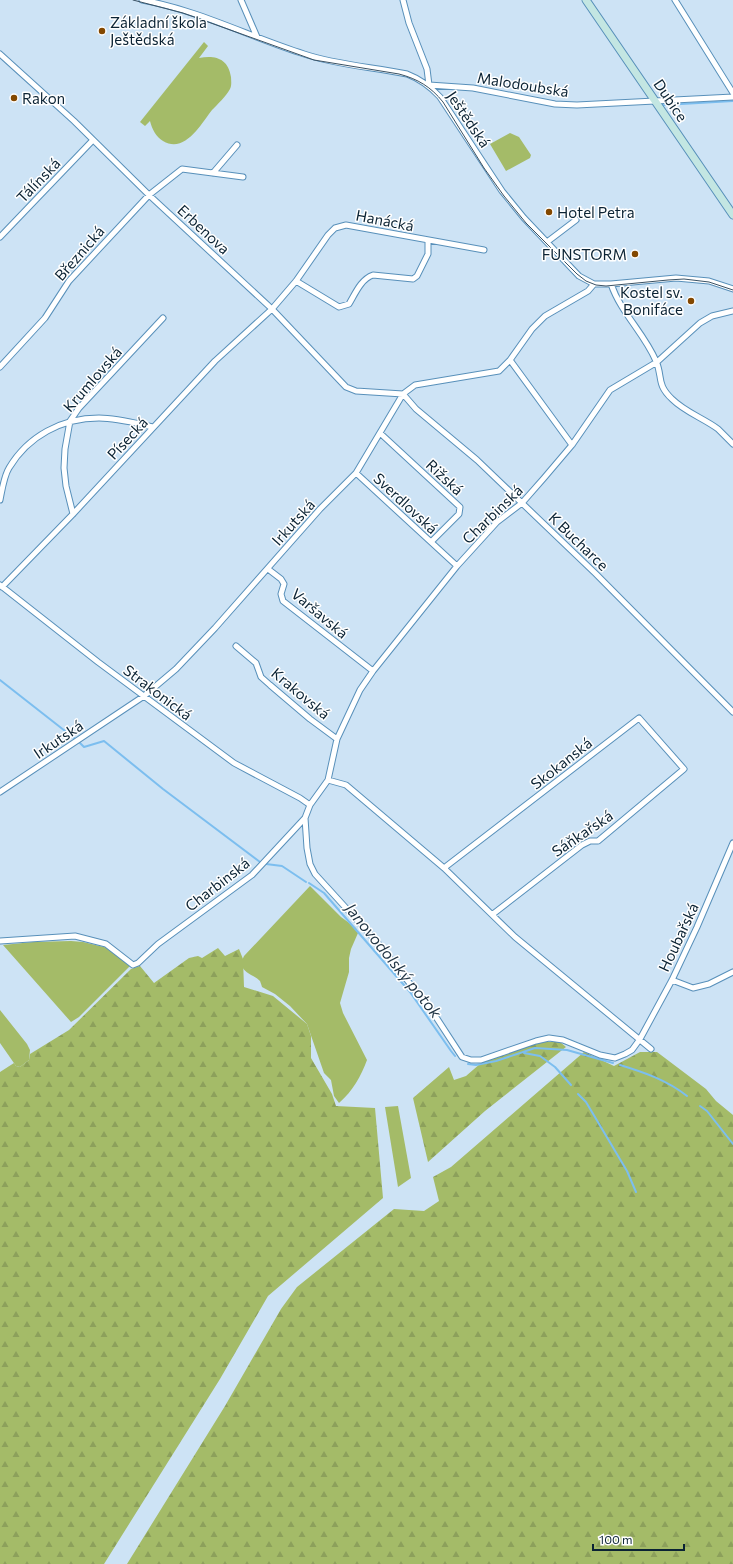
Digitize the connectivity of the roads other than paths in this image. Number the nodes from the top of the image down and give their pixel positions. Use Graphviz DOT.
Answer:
graph roads {
  1 [pos="142,0"];
  2 [pos="241,0"];
  3 [pos="403,0"];
  4 [pos="586,0"];
  5 [pos="675,0"];
  6 [pos="257,37"];
  7 [pos="0,54"];
  8 [pos="429,85"];
  9 [pos="733,93"];
  10 [pos="733,97"];
  11 [pos="656,102"];
  12 [pos="93,140"];
  13 [pos="237,145"];
  14 [pos="213,173"];
  15 [pos="243,177"];
  16 [pos="150,195"];
  17 [pos="733,215"];
  18 [pos="576,220"];
  19 [pos="0,237"];
  20 [pos="428,241"];
  21 [pos="547,242"];
  22 [pos="484,250"];
  23 [pos="296,281"];
  24 [pos="594,284"];
  25 [pos="612,284"];
  26 [pos="733,289"];
  27 [pos="272,309"];
  28 [pos="733,311"];
  29 [pos="164,318"];
  30 [pos="510,360"];
  31 [pos="657,362"];
  32 [pos="0,367"];
  33 [pos="403,394"];
  34 [pos="70,421"];
  35 [pos="153,428"];
  36 [pos="380,433"];
  37 [pos="733,444"];
  38 [pos="572,445"];
  39 [pos="356,473"];
  40 [pos="0,500"];
  41 [pos="522,503"];
  42 [pos="73,514"];
  43 [pos="431,542"];
  44 [pos="457,566"];
  45 [pos="268,569"];
  46 [pos="1,586"];
  47 [pos="236,646"];
  48 [pos="373,670"];
  49 [pos="144,696"];
  50 [pos="733,712"];
  51 [pos="337,739"];
  52 [pos="684,769"];
  53 [pos="328,780"];
  54 [pos="0,792"];
  55 [pos="310,805"];
  56 [pos="305,818"];
  57 [pos="733,843"];
  58 [pos="444,868"];
  59 [pos="493,914"];
  60 [pos="0,941"];
  61 [pos="733,972"];
  62 [pos="672,980"];
  63 [pos="640,1039"];
  64 [pos="651,1049"];
  1 -- 6 [label="street, Ještědská"];
  2 -- 6 [label="street"];
  3 -- 8 [label="street"];
  4 -- 11 [label="street, Dubice"];
  5 -- 9 [label="street"];
  6 -- 8 [label="street, Ještědská"];
  7 -- 12 [label="street, Erbenova"];
  8 -- 11 [label="street, Malodoubská"];
  8 -- 21 [label="street, Ještědská"];
  10 -- 11 [label="street, Malodoubská"];
  11 -- 17 [label="street, Dubice"];
  12 -- 16 [label="street, Erbenova"];
  12 -- 19 [label="street, Tálínská"];
  13 -- 14 [label="street"];
  14 -- 15 [label="street, Březnická"];
  14 -- 16 [label="street, Březnická"];
  16 -- 27 [label="street, Erbenova"];
  16 -- 32 [label="street, Březnická"];
  18 -- 21 [label="street"];
  20 -- 22 [label="street, Hanácká"];
  20 -- 23 [label="street, Hanácká"];
  20 -- 23 [label="street"];
  21 -- 24 [label="street, Ještědská"];
  23 -- 27 [label="street, Hanácká"];
  24 -- 25 [label="street"];
  24 -- 30 [label="street, Irkutská"];
  25 -- 26 [label="street"];
  25 -- 31 [label="street"];
  27 -- 33 [label="street, Erbenova"];
  27 -- 35 [label="street, Písecká"];
  28 -- 31 [label="street, Charbinská"];
  29 -- 34 [label="street, Krumlovská"];
  30 -- 33 [label="street, Irkutská"];
  30 -- 38 [label="street"];
  31 -- 37 [label="street"];
  31 -- 38 [label="street, Charbinská"];
  33 -- 36 [label="street, Irkutská"];
  33 -- 41 [label="street, K Bucharce"];
  34 -- 35 [label="street"];
  34 -- 40 [label="street"];
  34 -- 42 [label="street, Krumlovská"];
  35 -- 42 [label="street, Písecká"];
  36 -- 39 [label="street, Irkutská"];
  36 -- 43 [label="street, Rižská"];
  38 -- 41 [label="street, Charbinská"];
  39 -- 43 [label="street, Sverdlovská"];
  39 -- 45 [label="street, Irkutská"];
  41 -- 44 [label="street, Charbinská"];
  41 -- 50 [label="street, K Bucharce"];
  42 -- 46 [label="street, Písecká"];
  43 -- 44 [label="street, Sverdlovská"];
  44 -- 48 [label="street, Charbinská"];
  45 -- 48 [label="street, Varšavská"];
  45 -- 49 [label="street, Irkutská"];
  46 -- 49 [label="street, Strakonická"];
  47 -- 51 [label="street, Krakovská"];
  48 -- 51 [label="street, Charbinská"];
  49 -- 54 [label="street, Irkutská"];
  49 -- 55 [label="street, Strakonická"];
  51 -- 53 [label="street, Charbinská"];
  52 -- 58 [label="street, Skokanská"];
  52 -- 59 [label="street, Sáňkařská"];
  53 -- 55 [label="street, Charbinská"];
  53 -- 58 [label="street"];
  55 -- 56 [label="street, Charbinská"];
  56 -- 60 [label="street, Charbinská"];
  56 -- 63 [label="street, Houbařská"];
  57 -- 62 [label="street, Houbařská"];
  58 -- 59 [label="street"];
  59 -- 63 [label="street"];
  61 -- 62 [label="street"];
  62 -- 63 [label="street, Houbařská"];
  63 -- 64 [label="street"];
}
